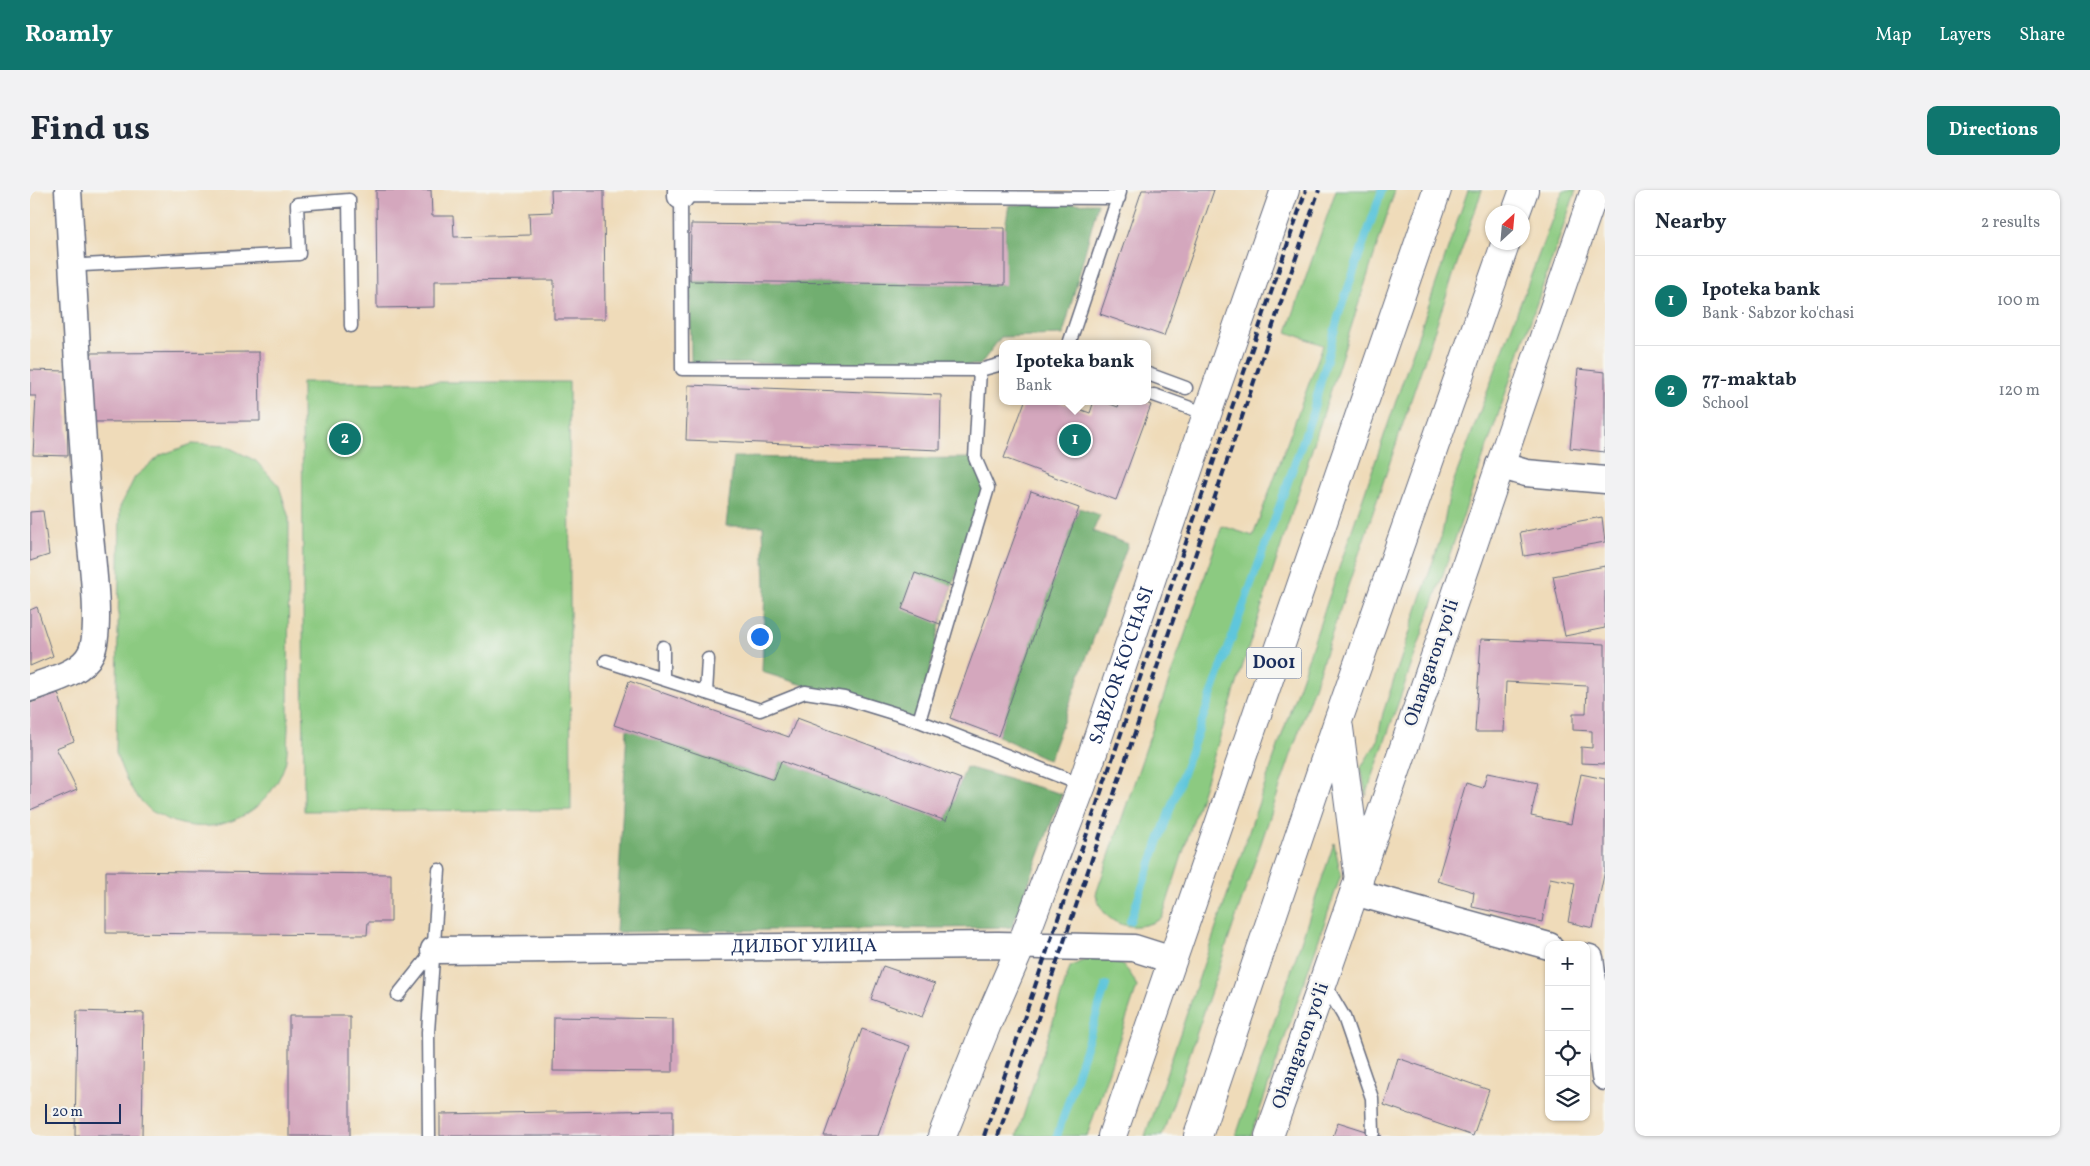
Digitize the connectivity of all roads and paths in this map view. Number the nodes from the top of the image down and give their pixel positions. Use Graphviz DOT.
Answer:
graph roads {
  1 [pos="68,190"];
  2 [pos="1285,190"];
  3 [pos="1436,190"];
  4 [pos="1524,190"];
  5 [pos="1595,190"];
  6 [pos="681,193"];
  7 [pos="1120,194"];
  8 [pos="1519,205"];
  9 [pos="1503,250"];
  10 [pos="72,261"];
  11 [pos="351,326"];
  12 [pos="1070,340"];
  13 [pos="999,365"];
  14 [pos="980,370"];
  15 [pos="1151,375"];
  16 [pos="1186,388"];
  17 [pos="1154,395"];
  18 [pos="1207,414"];
  19 [pos="1499,465"];
  20 [pos="1605,480"];
  21 [pos="663,647"];
  22 [pos="708,659"];
  23 [pos="606,661"];
  24 [pos="663,678"];
  25 [pos="30,688"];
  26 [pos="706,693"];
  27 [pos="919,721"];
  28 [pos="1338,721"];
  29 [pos="1082,784"];
  30 [pos="439,870"];
  31 [pos="1357,886"];
  32 [pos="1545,945"];
  33 [pos="1021,946"];
  34 [pos="434,950"];
  35 [pos="1590,958"];
  36 [pos="1172,960"];
  37 [pos="1324,982"];
  38 [pos="398,995"];
  39 [pos="1605,1077"];
  40 [pos="1373,1133"];
  41 [pos="429,1136"];
  42 [pos="942,1136"];
  43 [pos="1112,1136"];
  44 [pos="1198,1136"];
  45 [pos="1268,1136"];
  1 -- 10 [label="street"];
  2 -- 18 [label="main road, SABZOR KO'CHASI"];
  3 -- 36 [label="main road, D001"];
  4 -- 8 [label="main road"];
  5 -- 19 [label="main road, Ohangaron yoʻli"];
  6 -- 7 [label="lane"];
  6 -- 14 [label="lane"];
  7 -- 12 [label="lane"];
  9 -- 28 [label="main road"];
  10 -- 11 [label="lane"];
  10 -- 25 [label="street"];
  13 -- 14 [label="lane"];
  14 -- 27 [label="lane"];
  15 -- 16 [label="lane"];
  17 -- 18 [label="lane"];
  18 -- 29 [label="main road, SABZOR KO'CHASI"];
  19 -- 20 [label="street"];
  19 -- 31 [label="main road, Ohangaron yoʻli"];
  21 -- 24 [label="lane"];
  22 -- 26 [label="lane"];
  23 -- 24 [label="lane"];
  24 -- 26 [label="lane"];
  26 -- 27 [label="lane"];
  27 -- 29 [label="lane"];
  28 -- 31 [label="main road"];
  28 -- 44 [label="main road"];
  29 -- 33 [label="main road, SABZOR KO'CHASI"];
  30 -- 34 [label="lane"];
  31 -- 32 [label="street"];
  31 -- 37 [label="main road, Ohangaron yoʻli"];
  33 -- 34 [label="street, ДИЛБОГ УЛИЦА"];
  33 -- 36 [label="street, ДИЛБОГ УЛИЦА"];
  33 -- 42 [label="main road, SABZOR KO'CHASI"];
  34 -- 38 [label="lane"];
  34 -- 41 [label="lane"];
  35 -- 39 [label="street"];
  36 -- 43 [label="main road, D001"];
  37 -- 40 [label="lane"];
  37 -- 45 [label="main road, Ohangaron yoʻli"];
}
